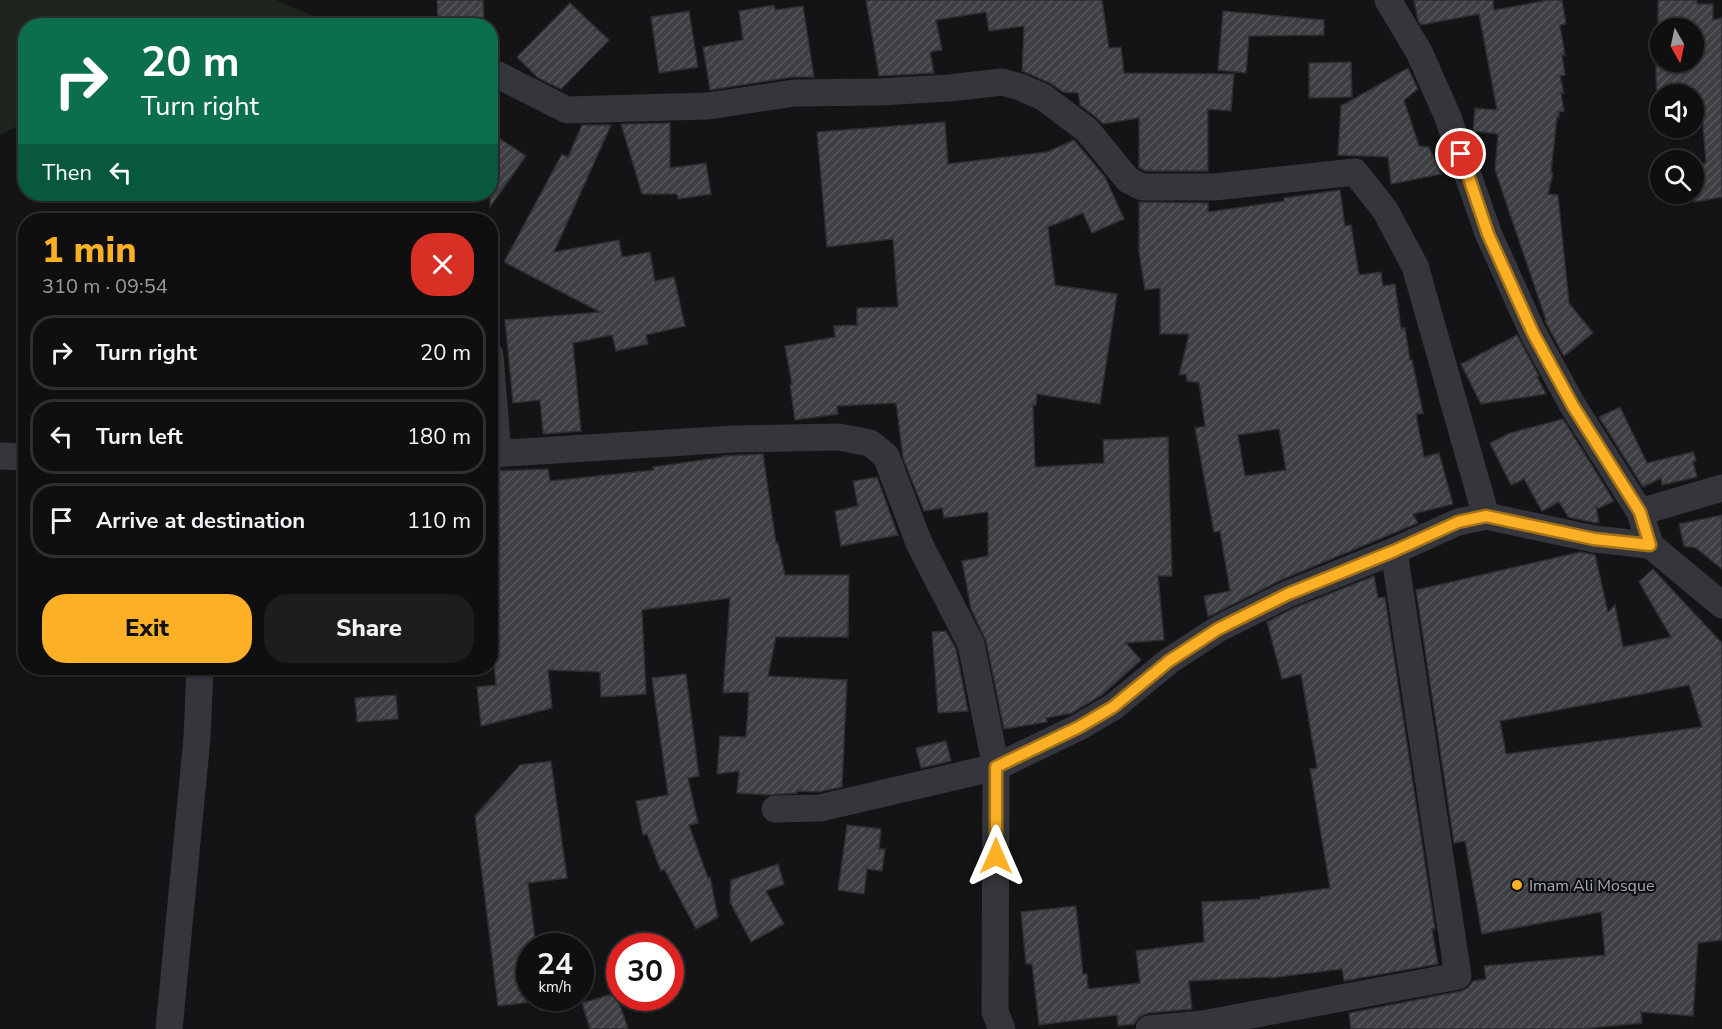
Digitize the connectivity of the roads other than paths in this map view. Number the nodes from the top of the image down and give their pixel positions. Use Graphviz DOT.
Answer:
graph roads {
  1 [pos="1388,0"];
  2 [pos="498,75"];
  3 [pos="498,454"];
  4 [pos="0,456"];
  5 [pos="18,457"];
  6 [pos="1722,488"];
  7 [pos="1640,512"];
  8 [pos="1486,516"];
  9 [pos="1650,545"];
  10 [pos="1394,551"];
  11 [pos="1722,605"];
  12 [pos="200,675"];
  13 [pos="996,767"];
  14 [pos="775,809"];
  15 [pos="1203,1027"];
  16 [pos="168,1029"];
  17 [pos="1002,1029"];
  18 [pos="1149,1029"];
  1 -- 7 [label="street"];
  2 -- 8 [label="street"];
  3 -- 13 [label="street"];
  4 -- 5 [label="street"];
  6 -- 7 [label="street"];
  7 -- 9 [label="street"];
  8 -- 9 [label="street"];
  8 -- 10 [label="street"];
  9 -- 11 [label="street"];
  10 -- 13 [label="street"];
  10 -- 15 [label="street"];
  12 -- 16 [label="street"];
  13 -- 14 [label="street"];
  13 -- 17 [label="street"];
  15 -- 18 [label="street"];
}
